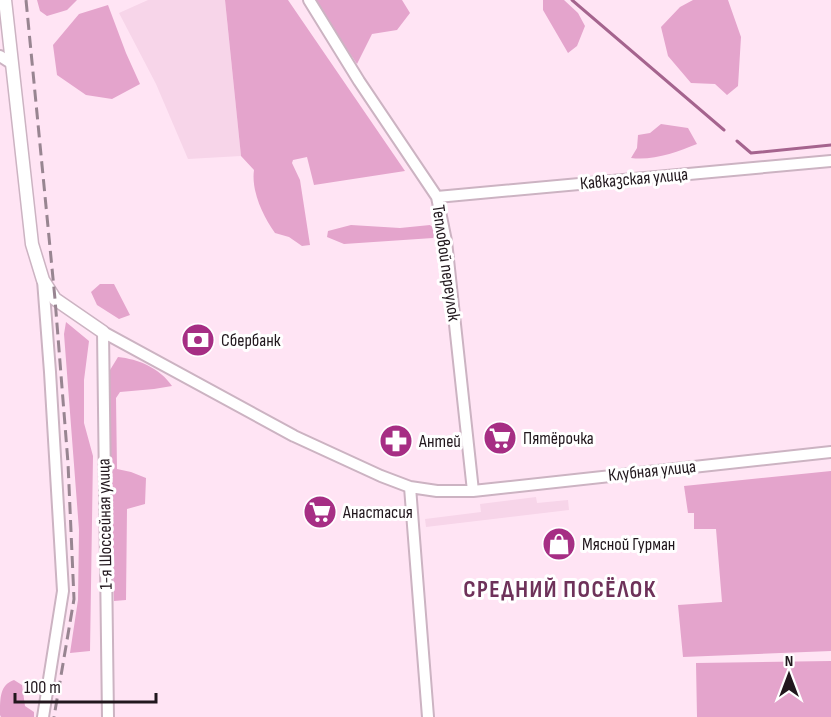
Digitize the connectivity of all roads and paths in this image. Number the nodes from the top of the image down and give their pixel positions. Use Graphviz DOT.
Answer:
graph roads {
  1 [pos="5,0"];
  2 [pos="309,0"];
  3 [pos="0,56"];
  4 [pos="11,63"];
  5 [pos="831,161"];
  6 [pos="437,197"];
  7 [pos="42,280"];
  8 [pos="103,332"];
  9 [pos="831,452"];
  10 [pos="410,487"];
  11 [pos="473,491"];
  12 [pos="43,717"];
  13 [pos="108,717"];
  14 [pos="428,717"];
  1 -- 4 [label="main road"];
  2 -- 6 [label="street, Тепловой переулок"];
  3 -- 4 [label="street"];
  4 -- 7 [label="main road"];
  5 -- 6 [label="street, Кавказская улица"];
  6 -- 11 [label="street, Тепловой переулок"];
  7 -- 8 [label="main road"];
  7 -- 12 [label="street"];
  8 -- 10 [label="street, Клубная улица"];
  8 -- 13 [label="street, 1-я Шоссейная улица"];
  9 -- 11 [label="street, Клубная улица"];
  10 -- 11 [label="street, Клубная улица"];
  10 -- 14 [label="street"];
}
